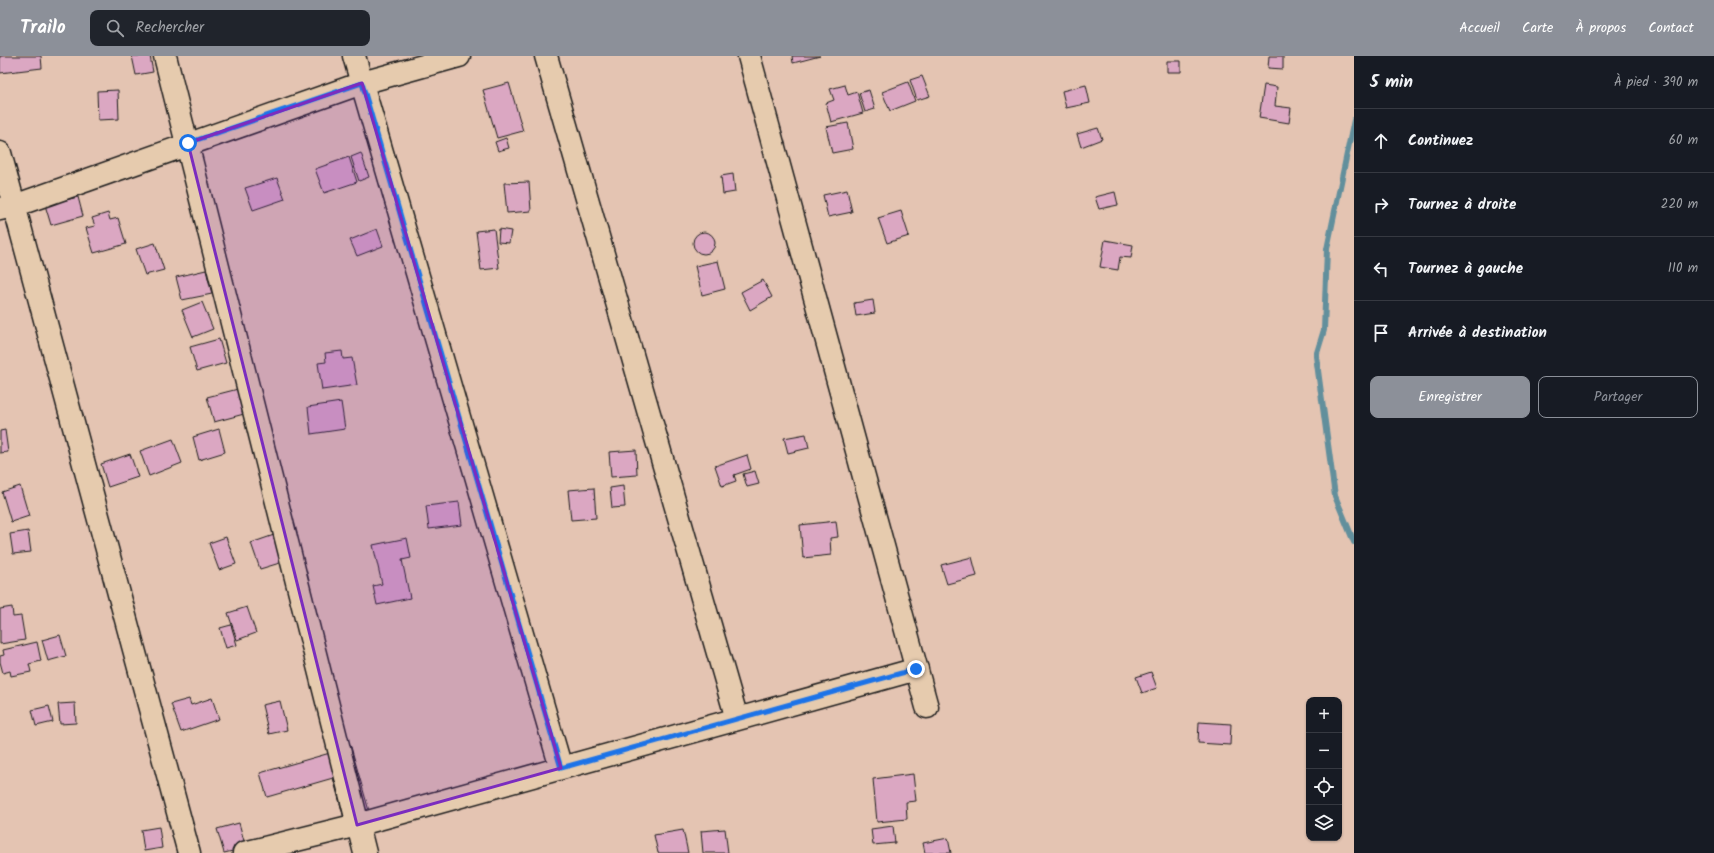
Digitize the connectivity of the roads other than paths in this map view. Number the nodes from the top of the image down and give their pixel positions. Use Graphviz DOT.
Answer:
graph roads {
  1 [pos="165,56"];
  2 [pos="354,56"];
  3 [pos="459,56"];
  4 [pos="546,56"];
  5 [pos="749,56"];
  6 [pos="362,83"];
  7 [pos="188,143"];
  8 [pos="0,153"];
  9 [pos="7,207"];
  10 [pos="916,669"];
  11 [pos="927,707"];
  12 [pos="737,719"];
  13 [pos="561,768"];
  14 [pos="357,825"];
  15 [pos="189,853"];
  16 [pos="244,853"];
  17 [pos="365,853"];
  1 -- 7 [label="street"];
  2 -- 6 [label="street"];
  3 -- 6 [label="street"];
  4 -- 12 [label="street"];
  5 -- 10 [label="street"];
  6 -- 7 [label="street"];
  6 -- 13 [label="street"];
  7 -- 9 [label="street"];
  7 -- 14 [label="street"];
  8 -- 9 [label="street"];
  9 -- 15 [label="street"];
  10 -- 11 [label="street"];
  10 -- 12 [label="street"];
  12 -- 13 [label="street"];
  13 -- 14 [label="street"];
  14 -- 16 [label="street"];
  14 -- 17 [label="street"];
}
